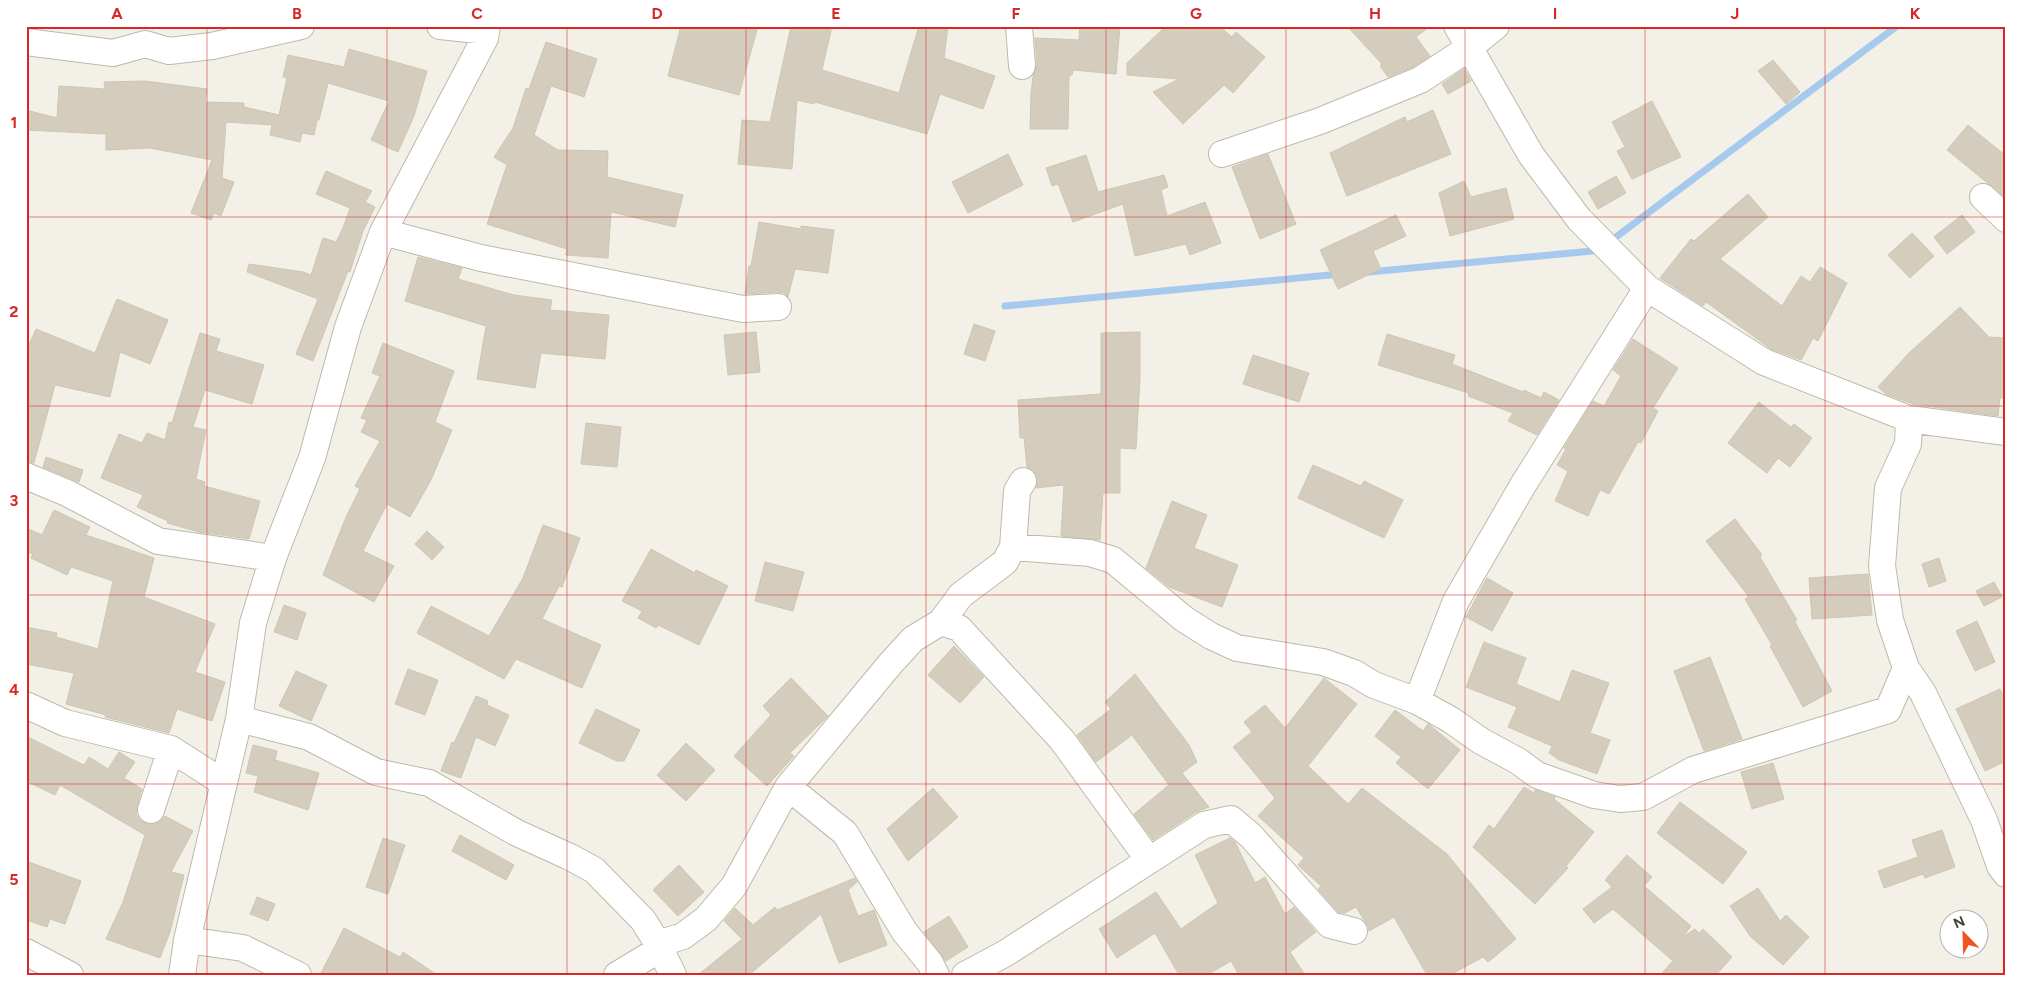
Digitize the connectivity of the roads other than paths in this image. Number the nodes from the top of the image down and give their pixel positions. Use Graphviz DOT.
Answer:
graph roads {
  1 [pos="301,26"];
  2 [pos="440,26"];
  3 [pos="1019,26"];
  4 [pos="1496,26"];
  5 [pos="486,32"];
  6 [pos="146,35"];
  7 [pos="1463,37"];
  8 [pos="26,42"];
  9 [pos="1022,66"];
  10 [pos="1222,154"];
  11 [pos="1983,197"];
  12 [pos="2006,219"];
  13 [pos="383,232"];
  14 [pos="1647,288"];
  15 [pos="778,307"];
  16 [pos="1909,418"];
  17 [pos="2006,432"];
  18 [pos="26,476"];
  19 [pos="1024,481"];
  20 [pos="1013,547"];
  21 [pos="273,558"];
  22 [pos="941,622"];
  23 [pos="1906,668"];
  24 [pos="1417,701"];
  25 [pos="26,705"];
  26 [pos="239,719"];
  27 [pos="171,749"];
  28 [pos="224,783"];
  29 [pos="788,787"];
  30 [pos="151,810"];
  31 [pos="1149,860"];
  32 [pos="2006,874"];
  33 [pos="1354,931"];
  34 [pos="187,940"];
  35 [pos="659,946"];
  36 [pos="26,952"];
  37 [pos="70,975"];
  38 [pos="182,975"];
  39 [pos="298,975"];
  40 [pos="617,975"];
  41 [pos="673,975"];
  42 [pos="936,975"];
  43 [pos="965,975"];
  1 -- 6 [label="street"];
  2 -- 5 [label="street"];
  3 -- 9 [label="street"];
  4 -- 7 [label="street"];
  5 -- 13 [label="street"];
  6 -- 8 [label="street"];
  7 -- 10 [label="street"];
  7 -- 14 [label="street"];
  11 -- 12 [label="street"];
  13 -- 15 [label="street"];
  13 -- 21 [label="street"];
  14 -- 16 [label="street"];
  14 -- 24 [label="street"];
  16 -- 17 [label="street"];
  16 -- 23 [label="street"];
  18 -- 21 [label="street"];
  19 -- 20 [label="street"];
  20 -- 22 [label="street"];
  20 -- 24 [label="street"];
  21 -- 26 [label="street"];
  22 -- 29 [label="street"];
  22 -- 31 [label="street"];
  23 -- 24 [label="street"];
  23 -- 32 [label="street"];
  25 -- 27 [label="street"];
  26 -- 28 [label="street"];
  26 -- 35 [label="street"];
  27 -- 28 [label="street"];
  27 -- 30 [label="street"];
  28 -- 34 [label="street"];
  29 -- 35 [label="street"];
  29 -- 42 [label="street"];
  31 -- 33 [label="street"];
  31 -- 43 [label="street"];
  34 -- 38 [label="street"];
  34 -- 39 [label="street"];
  35 -- 40 [label="street"];
  35 -- 41 [label="street"];
  36 -- 37 [label="street"];
}
